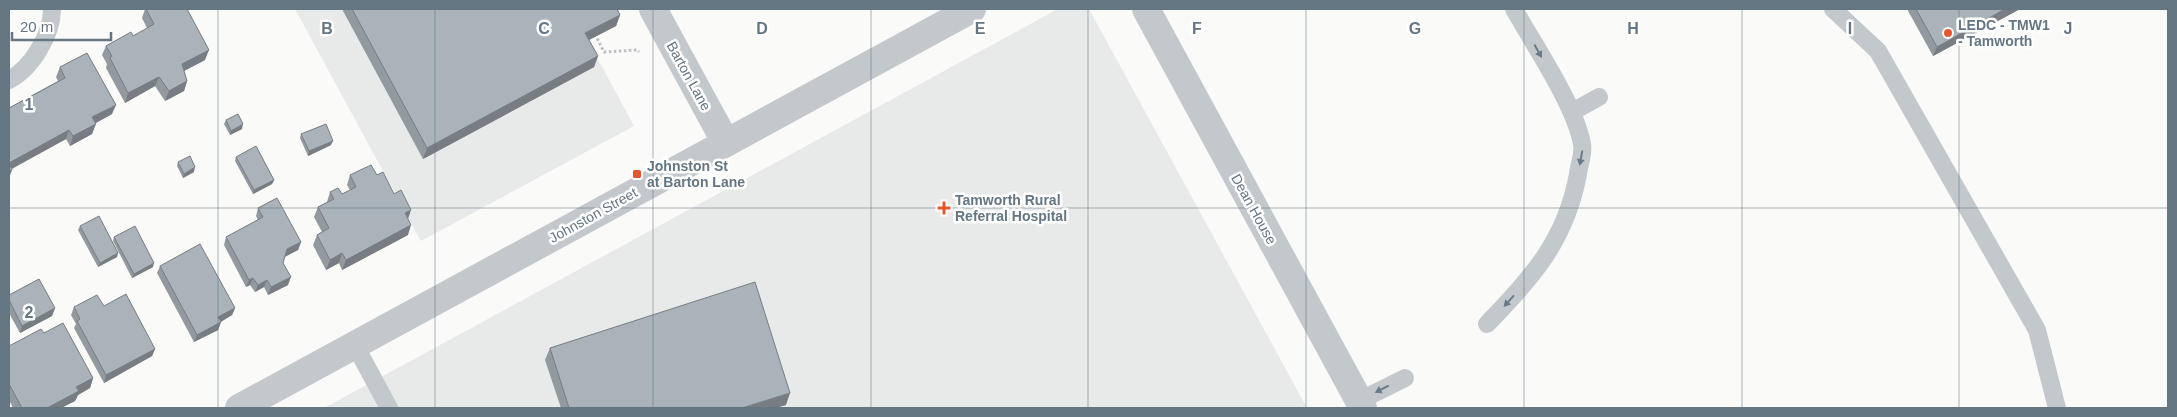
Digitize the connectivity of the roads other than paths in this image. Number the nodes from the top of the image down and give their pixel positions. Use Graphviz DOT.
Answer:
graph roads {
  1 [pos="52,9"];
  2 [pos="653,9"];
  3 [pos="972,9"];
  4 [pos="1146,9"];
  5 [pos="1514,9"];
  6 [pos="1833,9"];
  7 [pos="9,80"];
  8 [pos="1599,97"];
  9 [pos="1572,112"];
  10 [pos="726,143"];
  11 [pos="1487,324"];
  12 [pos="355,345"];
  13 [pos="1405,378"];
  14 [pos="1361,405"];
  15 [pos="240,408"];
  16 [pos="389,408"];
  17 [pos="2057,408"];
  1 -- 7 [label="lane"];
  2 -- 10 [label="street, Barton Lane"];
  3 -- 10 [label="street, Johnston Street"];
  4 -- 14 [label="street, Dean House"];
  5 -- 9 [label="lane, one-way"];
  6 -- 17 [label="lane"];
  8 -- 9 [label="lane"];
  9 -- 11 [label="lane, one-way"];
  10 -- 12 [label="street, Johnston Street"];
  12 -- 15 [label="street, Johnston Street"];
  12 -- 16 [label="lane"];
  13 -- 14 [label="lane, one-way"];
}
